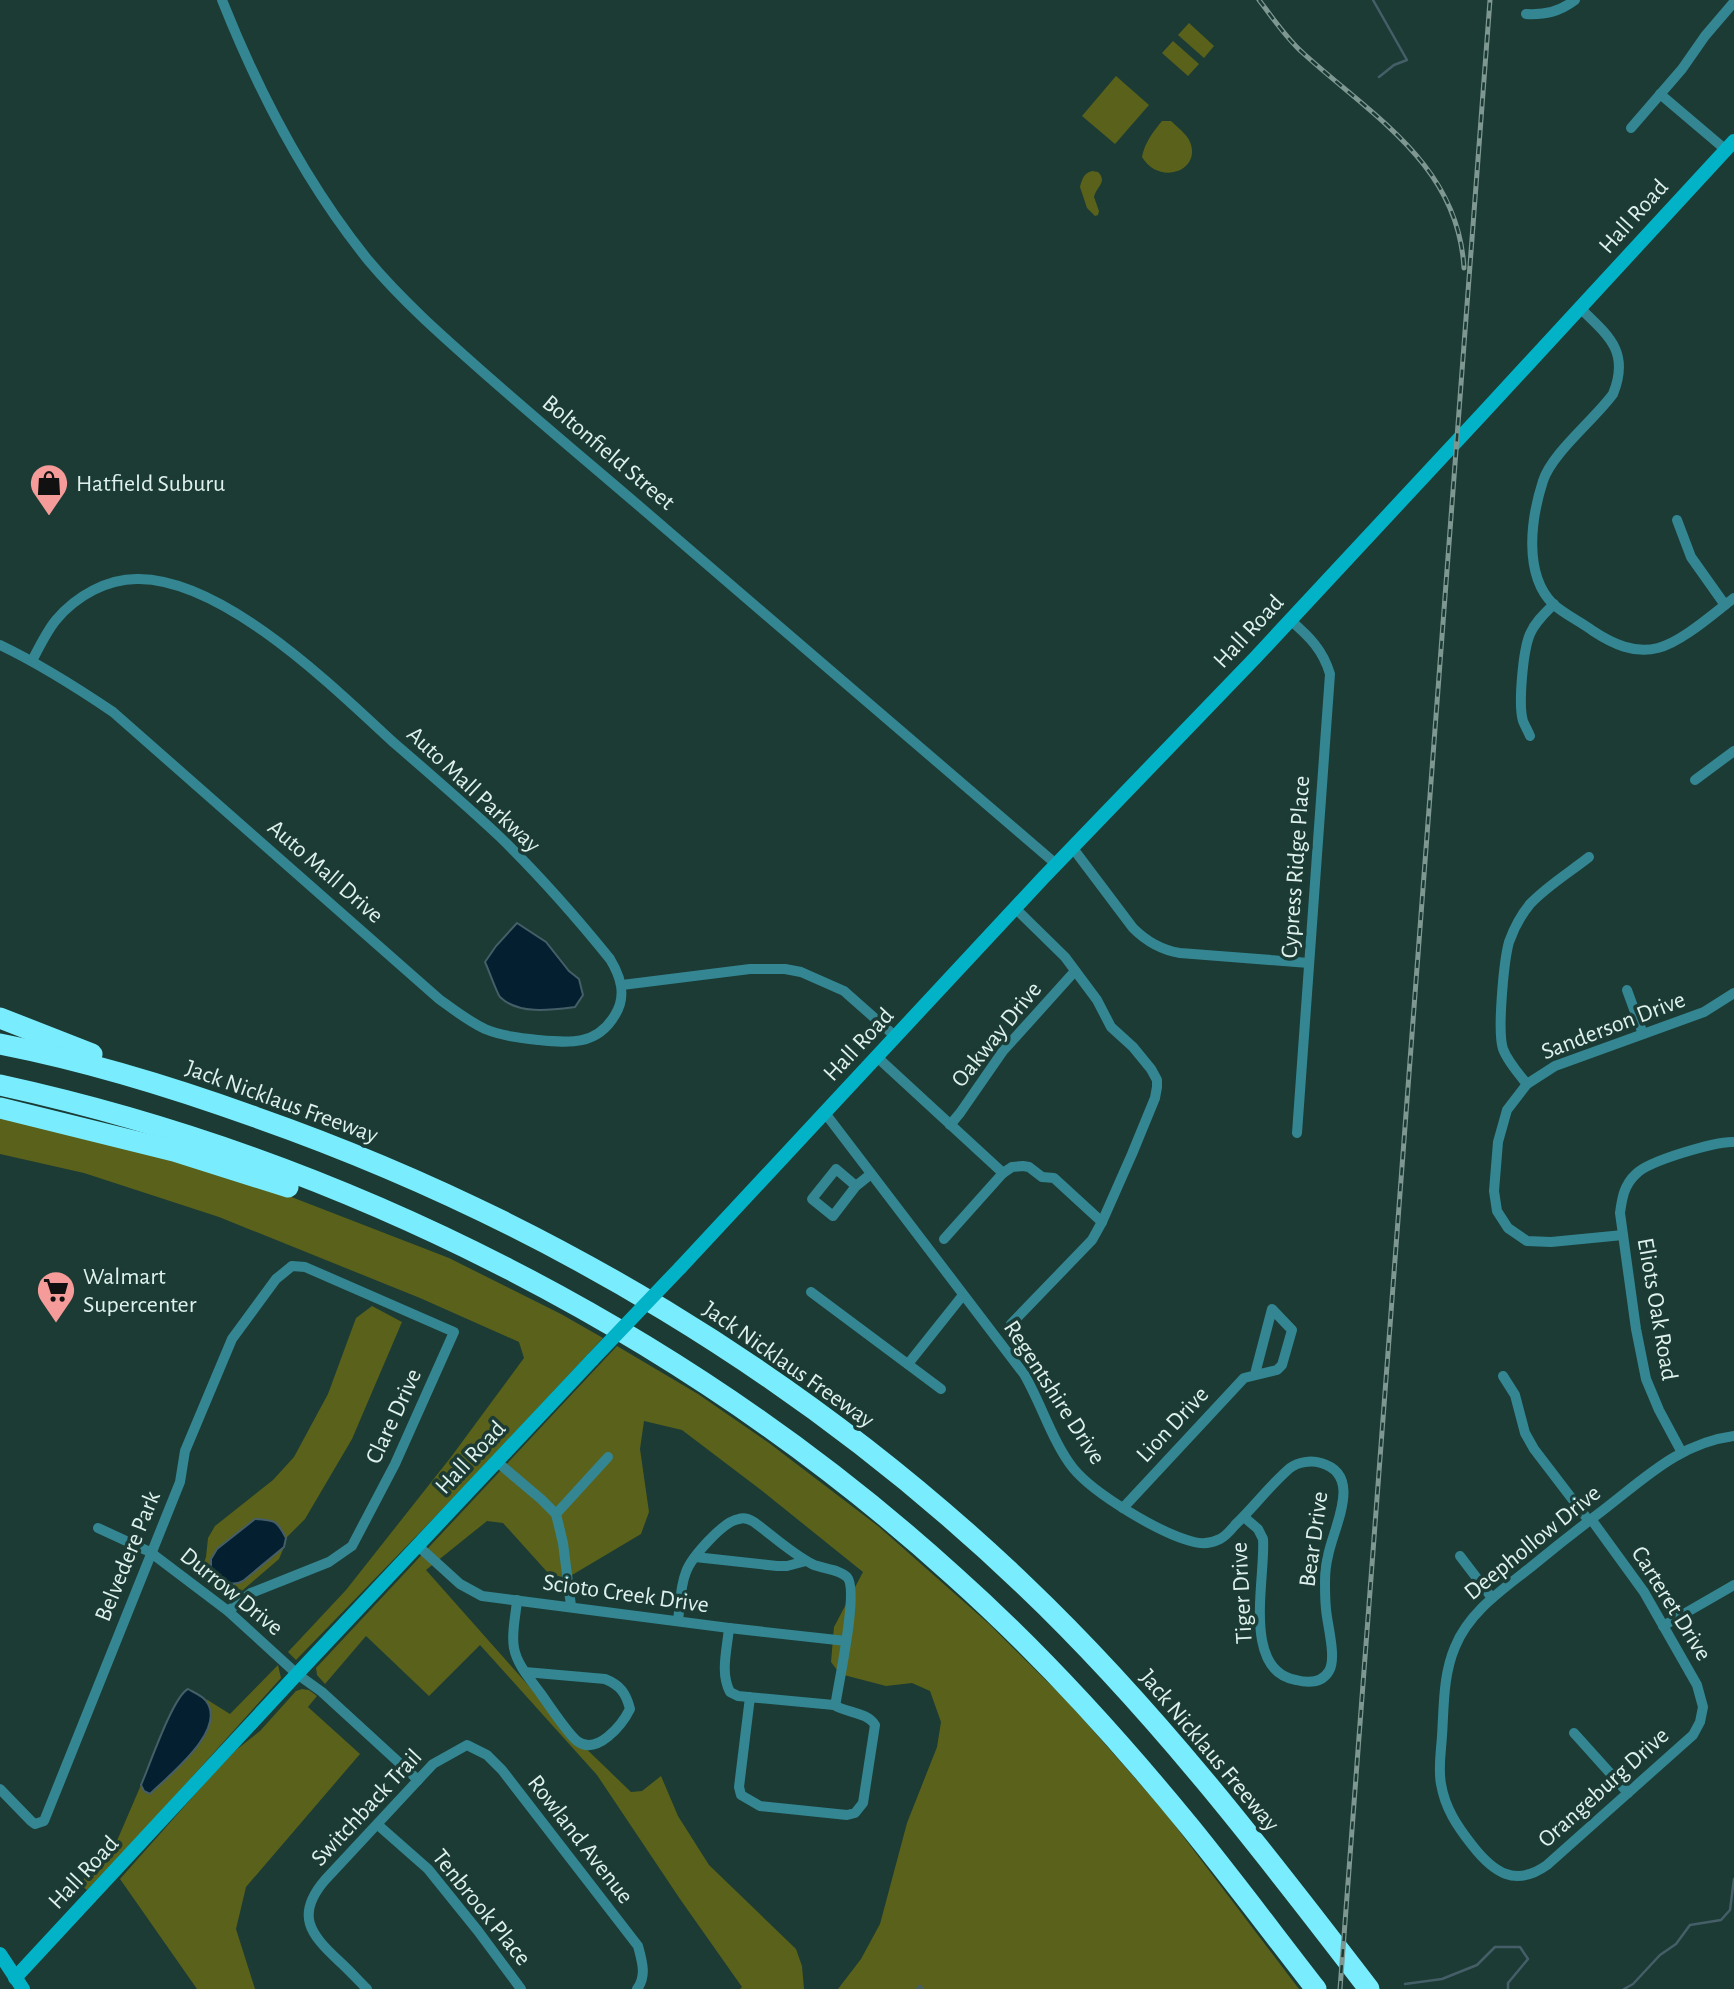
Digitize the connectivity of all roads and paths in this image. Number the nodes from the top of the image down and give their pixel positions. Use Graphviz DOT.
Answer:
graph roads {
  1 [pos="222,0"];
  2 [pos="1575,0"];
  3 [pos="1734,2"];
  4 [pos="1525,14"];
  5 [pos="1660,94"];
  6 [pos="1631,128"];
  7 [pos="1730,145"];
  8 [pos="1580,308"];
  9 [pos="1677,520"];
  10 [pos="1730,601"];
  11 [pos="1554,604"];
  12 [pos="1290,620"];
  13 [pos="0,645"];
  14 [pos="32,660"];
  15 [pos="1531,736"];
  16 [pos="1734,751"];
  17 [pos="1695,780"];
  18 [pos="1072,848"];
  19 [pos="1589,857"];
  20 [pos="1056,864"];
  21 [pos="1014,908"];
  22 [pos="1309,963"];
  23 [pos="1076,971"];
  24 [pos="622,985"];
  25 [pos="1627,990"];
  26 [pos="1734,993"];
  27 [pos="0,1018"];
  28 [pos="1643,1034"];
  29 [pos="896,1037"];
  30 [pos="0,1044"];
  31 [pos="877,1057"];
  32 [pos="1527,1084"];
  33 [pos="0,1085"];
  34 [pos="191,1094"];
  35 [pos="0,1108"];
  36 [pos="825,1113"];
  37 [pos="950,1125"];
  38 [pos="1297,1133"];
  39 [pos="1734,1142"];
  40 [pos="1003,1172"];
  41 [pos="871,1174"];
  42 [pos="856,1186"];
  43 [pos="336,1191"];
  44 [pos="1102,1222"];
  45 [pos="1623,1235"];
  46 [pos="944,1239"];
  47 [pos="292,1266"];
  48 [pos="811,1292"];
  49 [pos="963,1295"];
  50 [pos="1012,1324"];
  51 [pos="908,1364"];
  52 [pos="1255,1374"];
  53 [pos="1503,1376"];
  54 [pos="941,1389"];
  55 [pos="1734,1436"];
  56 [pos="1681,1451"];
  57 [pos="608,1457"];
  58 [pos="496,1461"];
  59 [pos="1341,1479"];
  60 [pos="1123,1508"];
  61 [pos="556,1514"];
  62 [pos="1244,1517"];
  63 [pos="1590,1520"];
  64 [pos="98,1528"];
  65 [pos="417,1545"];
  66 [pos="150,1552"];
  67 [pos="1460,1556"];
  68 [pos="695,1557"];
  69 [pos="806,1561"];
  70 [pos="1734,1585"];
  71 [pos="1492,1598"];
  72 [pos="517,1600"];
  73 [pos="571,1606"];
  74 [pos="228,1611"];
  75 [pos="678,1621"];
  76 [pos="1663,1626"];
  77 [pos="729,1628"];
  78 [pos="846,1641"];
  79 [pos="525,1672"];
  80 [pos="297,1674"];
  81 [pos="1315,1682"];
  82 [pos="750,1697"];
  83 [pos="834,1705"];
  84 [pos="1702,1715"];
  85 [pos="1574,1733"];
  86 [pos="467,1745"];
  87 [pos="418,1780"];
  88 [pos="0,1790"];
  89 [pos="1628,1793"];
  90 [pos="378,1825"];
  91 [pos="1519,1876"];
  92 [pos="0,1954"];
  93 [pos="19,1983"];
  94 [pos="367,1989"];
  95 [pos="521,1989"];
  96 [pos="637,1989"];
  97 [pos="1316,1989"];
  98 [pos="1369,1989"];
  1 -- 20 [label="street, Boltonfield Street"];
  2 -- 4 [label="street"];
  3 -- 5 [label="street"];
  5 -- 6 [label="street"];
  5 -- 7 [label="street"];
  7 -- 8 [label="main road, Hall Road"];
  8 -- 11 [label="street"];
  8 -- 12 [label="main road, Hall Road"];
  9 -- 10 [label="street"];
  10 -- 11 [label="street"];
  11 -- 15 [label="street"];
  12 -- 18 [label="main road, Hall Road"];
  12 -- 22 [label="street, Cypress Ridge Place"];
  13 -- 14 [label="street, Auto Mall Drive"];
  14 -- 24 [label="street, Auto Mall Drive"];
  14 -- 24 [label="street, Auto Mall Parkway"];
  16 -- 17 [label="street"];
  18 -- 20 [label="main road, Hall Road"];
  18 -- 22 [label="street"];
  19 -- 32 [label="street"];
  20 -- 21 [label="main road, Hall Road"];
  21 -- 23 [label="street"];
  21 -- 29 [label="main road, Hall Road"];
  22 -- 38 [label="street, Cypress Ridge Place"];
  23 -- 37 [label="street, Oakway Drive"];
  23 -- 44 [label="street"];
  24 -- 29 [label="street"];
  25 -- 28 [label="street"];
  26 -- 28 [label="street, Sanderson Drive"];
  27 -- 34 [label="highway"];
  28 -- 32 [label="street, Sanderson Drive"];
  29 -- 31 [label="main road, Hall Road"];
  30 -- 34 [label="highway, Jack Nicklaus Freeway"];
  31 -- 36 [label="main road, Hall Road"];
  31 -- 37 [label="street"];
  32 -- 45 [label="street, Sanderson Drive"];
  33 -- 43 [label="highway"];
  34 -- 98 [label="highway, Jack Nicklaus Freeway"];
  35 -- 43 [label="highway"];
  36 -- 41 [label="street, Regentshire Drive"];
  36 -- 58 [label="main road, Hall Road, bridge"];
  37 -- 40 [label="street"];
  39 -- 45 [label="street, Eliots Oak Road"];
  40 -- 44 [label="street"];
  40 -- 46 [label="street"];
  41 -- 42 [label="street"];
  41 -- 49 [label="street, Regentshire Drive"];
  43 -- 97 [label="highway"];
  44 -- 50 [label="street"];
  45 -- 56 [label="street, Eliots Oak Road"];
  47 -- 66 [label="street, Belvedere Park"];
  47 -- 74 [label="street, Clare Drive"];
  48 -- 51 [label="street"];
  49 -- 51 [label="street"];
  49 -- 60 [label="street, Regentshire Drive"];
  51 -- 54 [label="street"];
  52 -- 52 [label="street, Lion Drive"];
  52 -- 60 [label="street, Lion Drive"];
  53 -- 63 [label="street, Carteret Drive"];
  55 -- 56 [label="street, Deephollow Drive"];
  56 -- 63 [label="street, Deephollow Drive"];
  57 -- 61 [label="street"];
  58 -- 61 [label="street"];
  58 -- 65 [label="main road, Hall Road"];
  59 -- 62 [label="street, Regentshire Drive"];
  59 -- 81 [label="street, Bear Drive"];
  60 -- 62 [label="street, Regentshire Drive"];
  61 -- 73 [label="street"];
  62 -- 81 [label="street, Tiger Drive"];
  63 -- 71 [label="street, Deephollow Drive"];
  63 -- 76 [label="street, Carteret Drive"];
  64 -- 66 [label="street, Durrow Drive"];
  65 -- 72 [label="street, Scioto Creek Drive"];
  65 -- 80 [label="main road, Hall Road"];
  66 -- 74 [label="street, Durrow Drive"];
  66 -- 88 [label="street, Belvedere Park"];
  67 -- 71 [label="street"];
  68 -- 69 [label="street"];
  68 -- 69 [label="street"];
  68 -- 75 [label="street"];
  69 -- 78 [label="street"];
  70 -- 76 [label="street"];
  71 -- 91 [label="street, Deephollow Drive"];
  72 -- 73 [label="street, Scioto Creek Drive"];
  72 -- 79 [label="street"];
  73 -- 75 [label="street, Scioto Creek Drive"];
  74 -- 80 [label="street, Durrow Drive"];
  75 -- 77 [label="street, Scioto Creek Drive"];
  76 -- 84 [label="street, Carteret Drive"];
  77 -- 78 [label="street, Scioto Creek Drive"];
  77 -- 82 [label="street"];
  78 -- 83 [label="street"];
  79 -- 79 [label="street"];
  80 -- 87 [label="street, Durrow Drive"];
  80 -- 93 [label="main road, Hall Road"];
  82 -- 83 [label="street"];
  82 -- 83 [label="street"];
  84 -- 89 [label="street, Orangeburg Drive"];
  85 -- 89 [label="street"];
  86 -- 87 [label="street, Switchback Trail"];
  86 -- 96 [label="street, Rowland Avenue"];
  87 -- 90 [label="street, Switchback Trail"];
  89 -- 91 [label="street, Orangeburg Drive"];
  90 -- 94 [label="street, Switchback Trail"];
  90 -- 95 [label="street, Tenbrook Place"];
  92 -- 93 [label="main road"];
}
